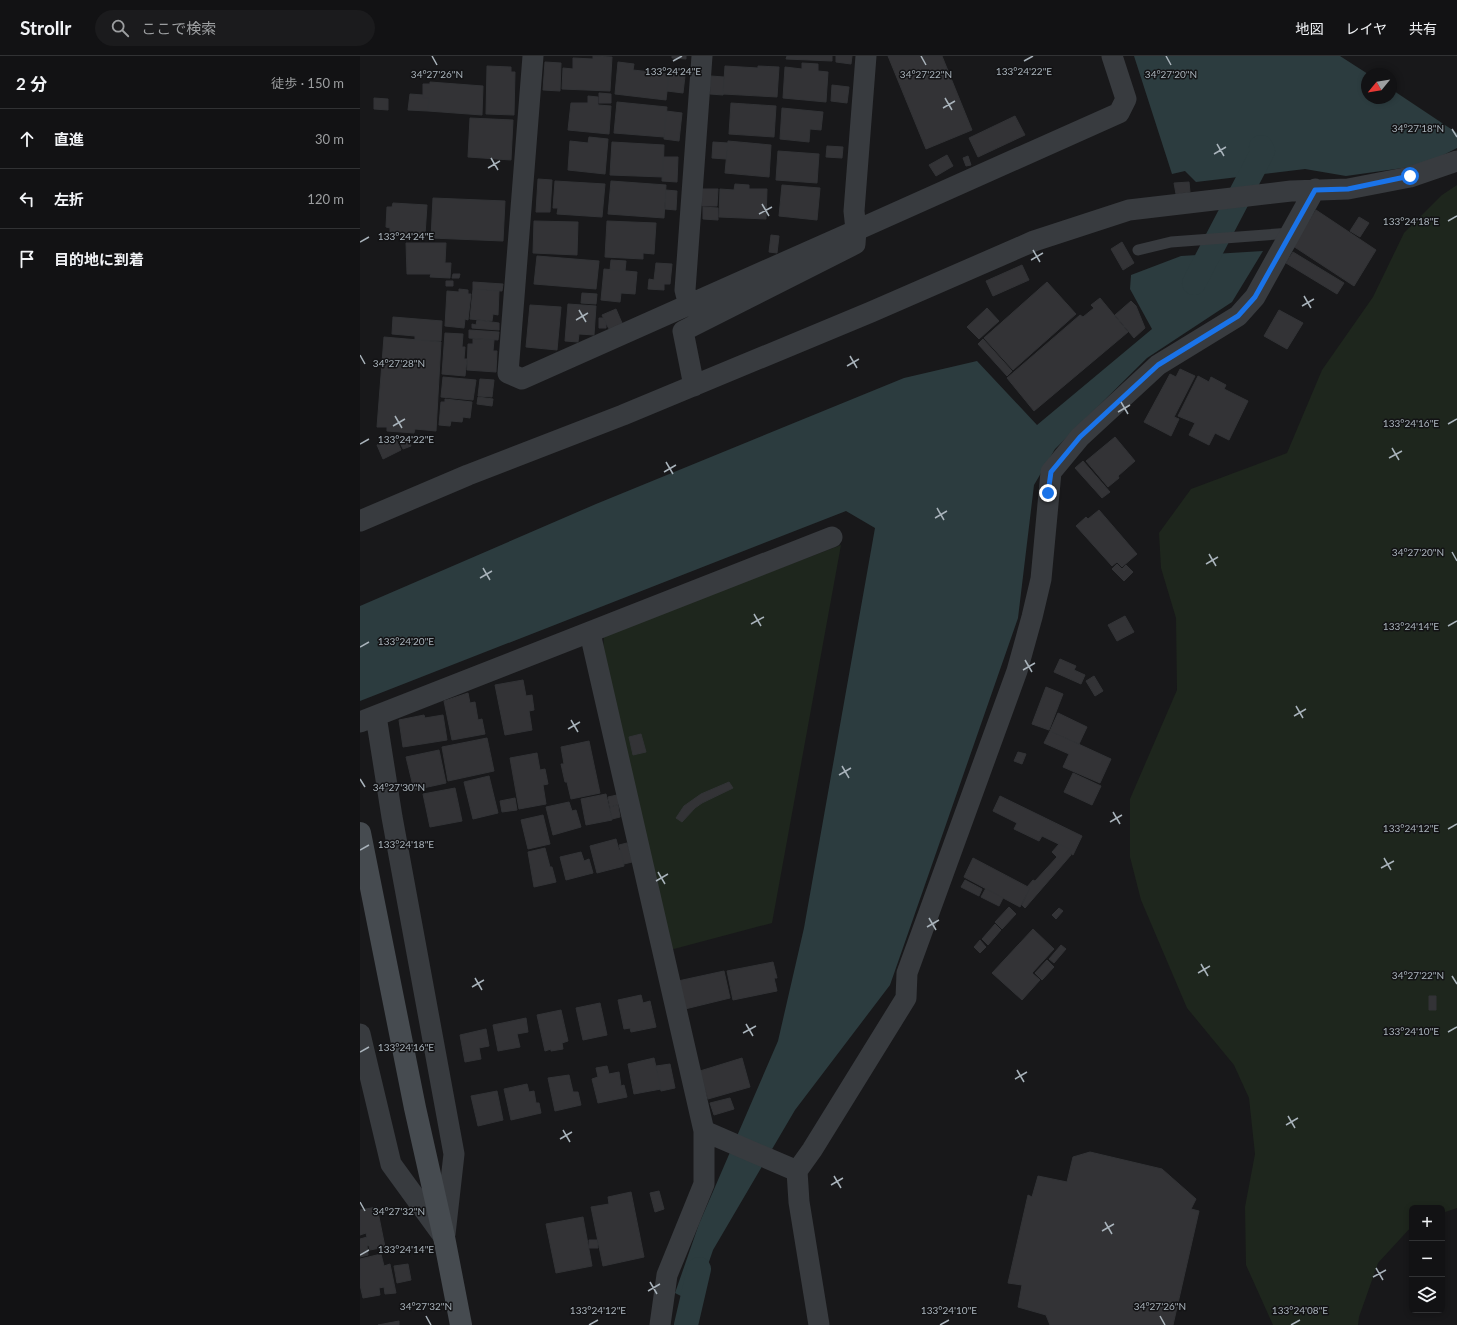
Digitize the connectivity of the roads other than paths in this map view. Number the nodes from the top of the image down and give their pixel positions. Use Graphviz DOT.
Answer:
graph roads {
  1 [pos="533,56"];
  2 [pos="702,56"];
  3 [pos="866,56"];
  4 [pos="1112,56"];
  5 [pos="1457,160"];
  6 [pos="1315,190"];
  7 [pos="856,230"];
  8 [pos="1282,233"];
  9 [pos="1138,250"];
  10 [pos="689,306"];
  11 [pos="694,386"];
  12 [pos="360,521"];
  13 [pos="832,537"];
  14 [pos="590,632"];
  15 [pos="368,719"];
  16 [pos="360,833"];
  17 [pos="360,1034"];
  18 [pos="704,1131"];
  19 [pos="797,1171"];
  20 [pos="444,1238"];
  21 [pos="461,1325"];
  22 [pos="660,1325"];
  23 [pos="819,1325"];
  1 -- 10 [label="street"];
  2 -- 10 [label="street"];
  3 -- 7 [label="street"];
  4 -- 7 [label="street"];
  5 -- 6 [label="street"];
  6 -- 8 [label="street"];
  6 -- 11 [label="street"];
  7 -- 10 [label="street"];
  7 -- 11 [label="street"];
  8 -- 9 [label="lane"];
  8 -- 19 [label="street"];
  11 -- 12 [label="street"];
  13 -- 14 [label="street"];
  14 -- 15 [label="street"];
  14 -- 18 [label="street"];
  15 -- 20 [label="street"];
  16 -- 20 [label="street"];
  17 -- 20 [label="street"];
  18 -- 19 [label="street"];
  18 -- 22 [label="street"];
  19 -- 23 [label="street"];
  20 -- 21 [label="street"];
}
